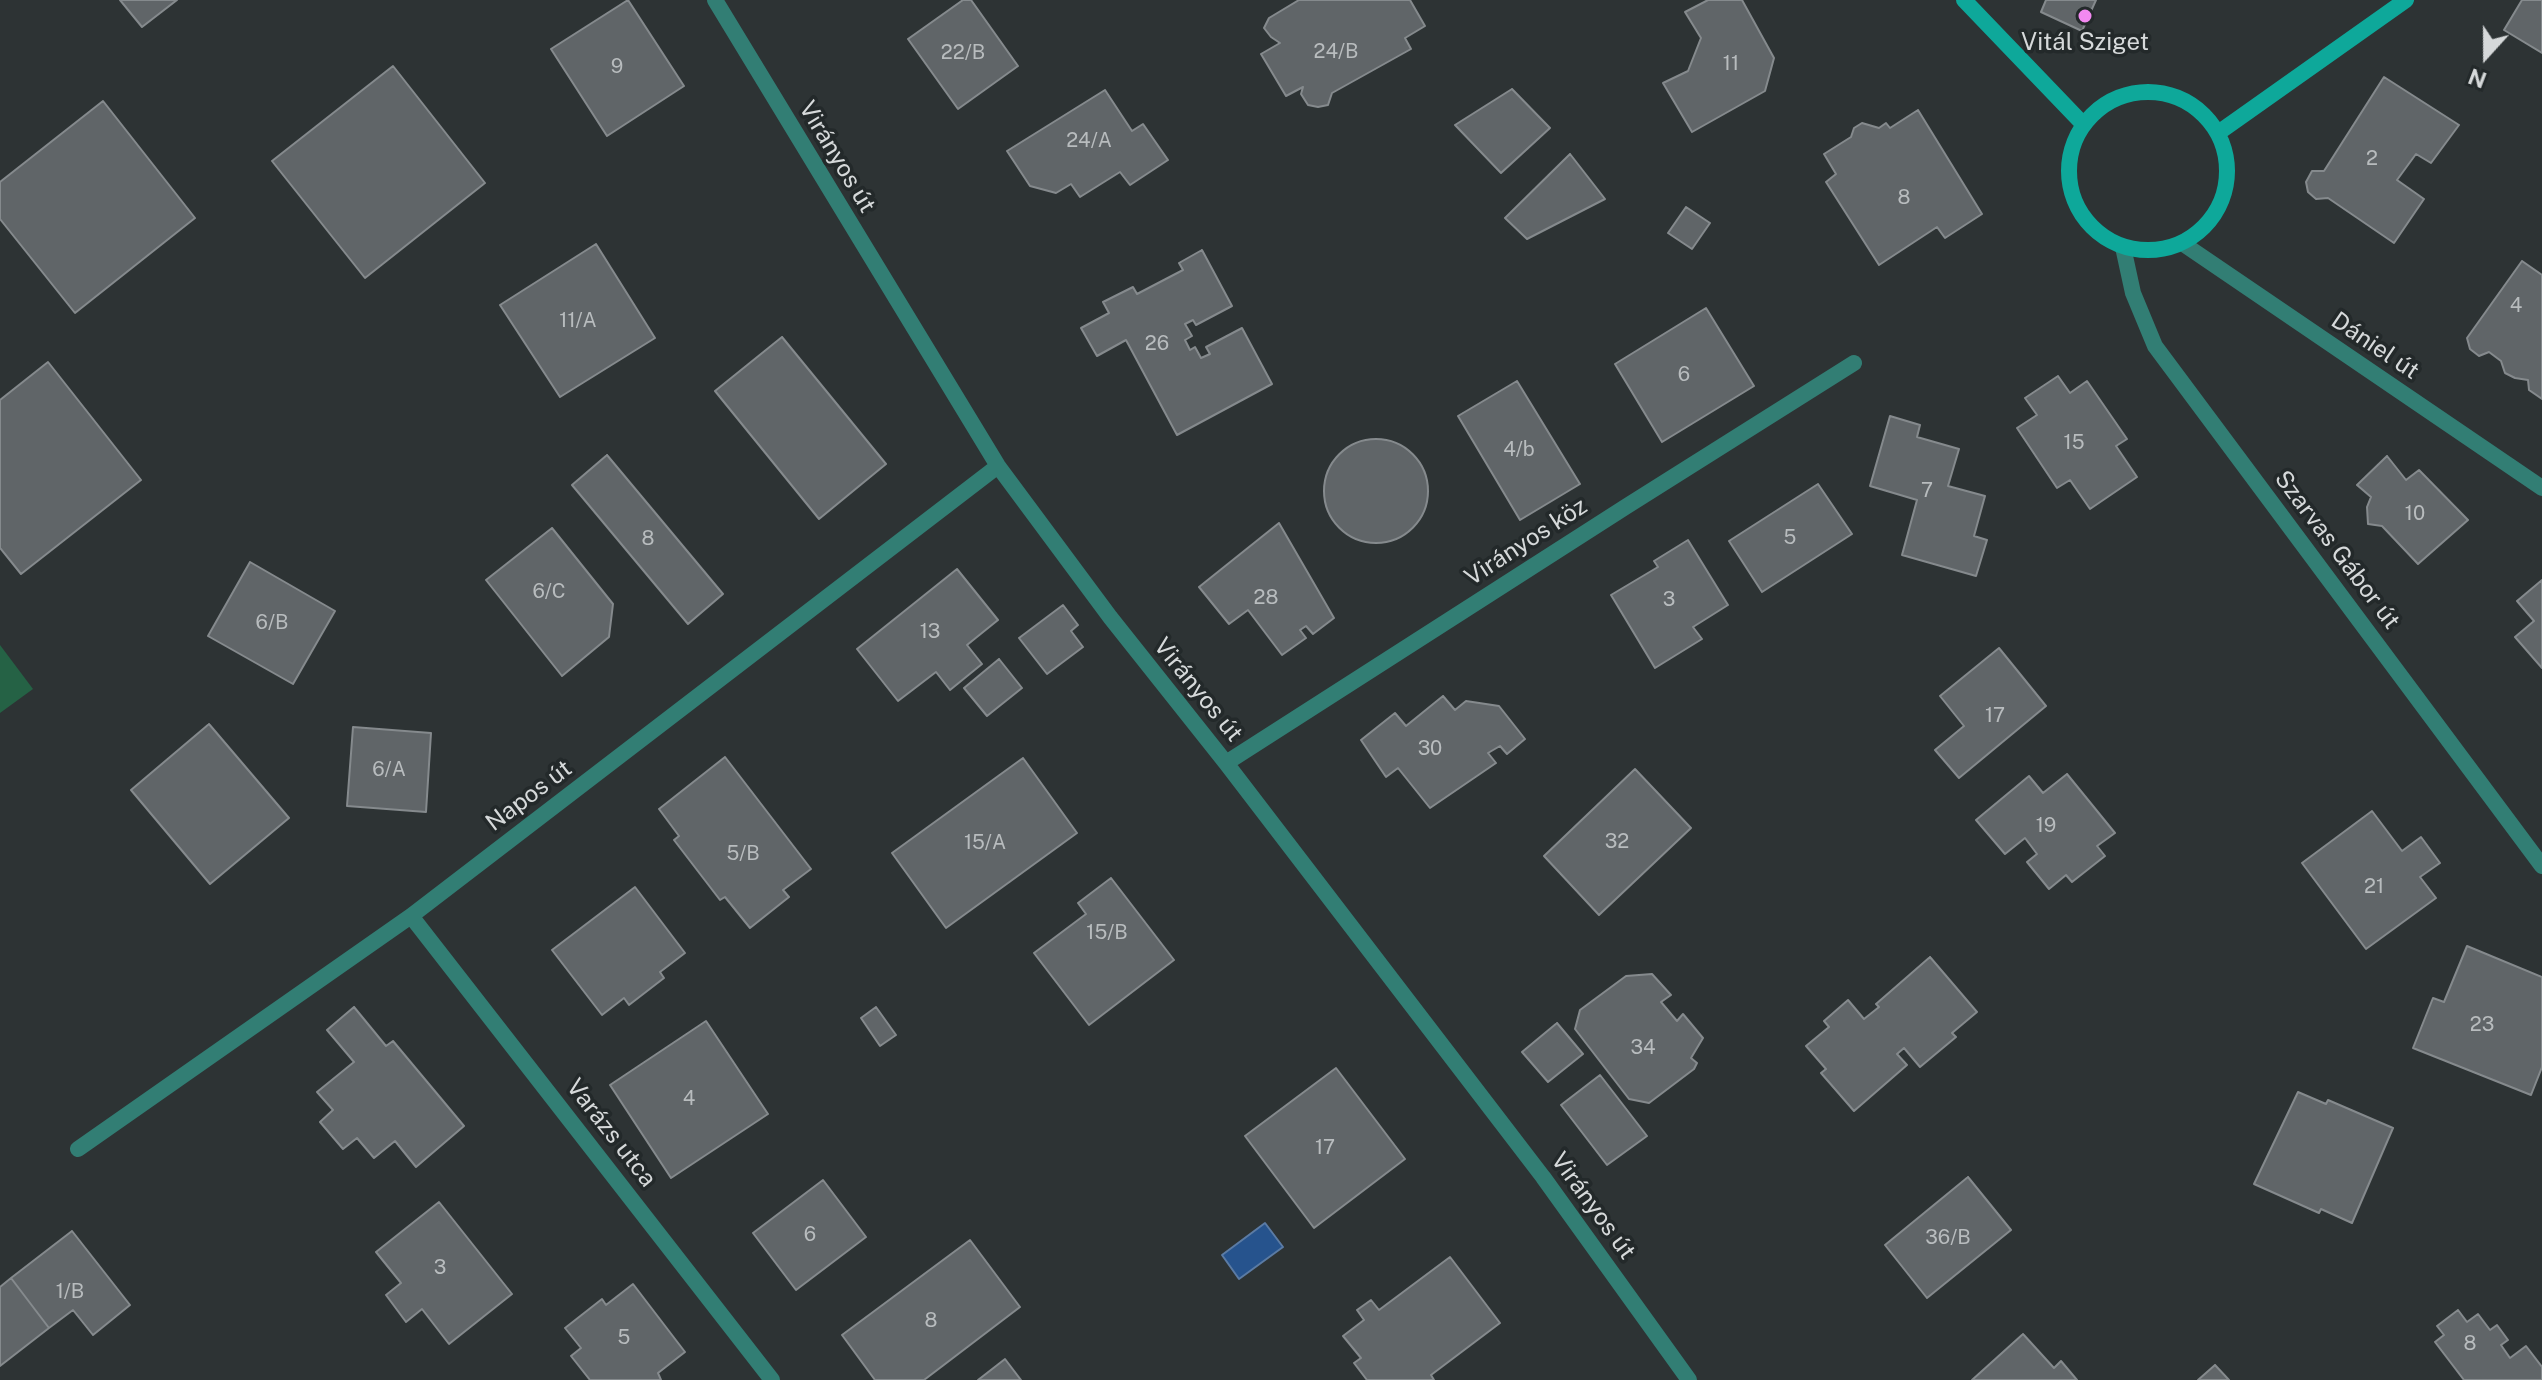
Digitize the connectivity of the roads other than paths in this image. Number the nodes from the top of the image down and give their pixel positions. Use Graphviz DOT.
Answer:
graph roads {
  1 [pos="715,0"];
  2 [pos="1964,0"];
  3 [pos="2406,0"];
  4 [pos="2083,124"];
  5 [pos="2218,133"];
  6 [pos="2182,243"];
  7 [pos="2123,247"];
  8 [pos="1854,363"];
  9 [pos="998,466"];
  10 [pos="2542,488"];
  11 [pos="1226,763"];
  12 [pos="2542,866"];
  13 [pos="411,916"];
  14 [pos="78,1149"];
  15 [pos="765,1377"];
  16 [pos="1689,1380"];
  1 -- 9 [label="street, Virányos út"];
  2 -- 4 [label="street"];
  3 -- 5 [label="street"];
  4 -- 5 [label="street"];
  4 -- 7 [label="street"];
  5 -- 6 [label="street"];
  6 -- 7 [label="street"];
  6 -- 10 [label="street, Dániel út"];
  7 -- 12 [label="street, Szarvas Gábor út"];
  8 -- 11 [label="street, Virányos köz"];
  9 -- 11 [label="street, Virányos út"];
  9 -- 13 [label="street, Napos út"];
  11 -- 16 [label="street, Virányos út"];
  13 -- 14 [label="street, Napos út"];
  13 -- 15 [label="street, Varázs utca"];
}
